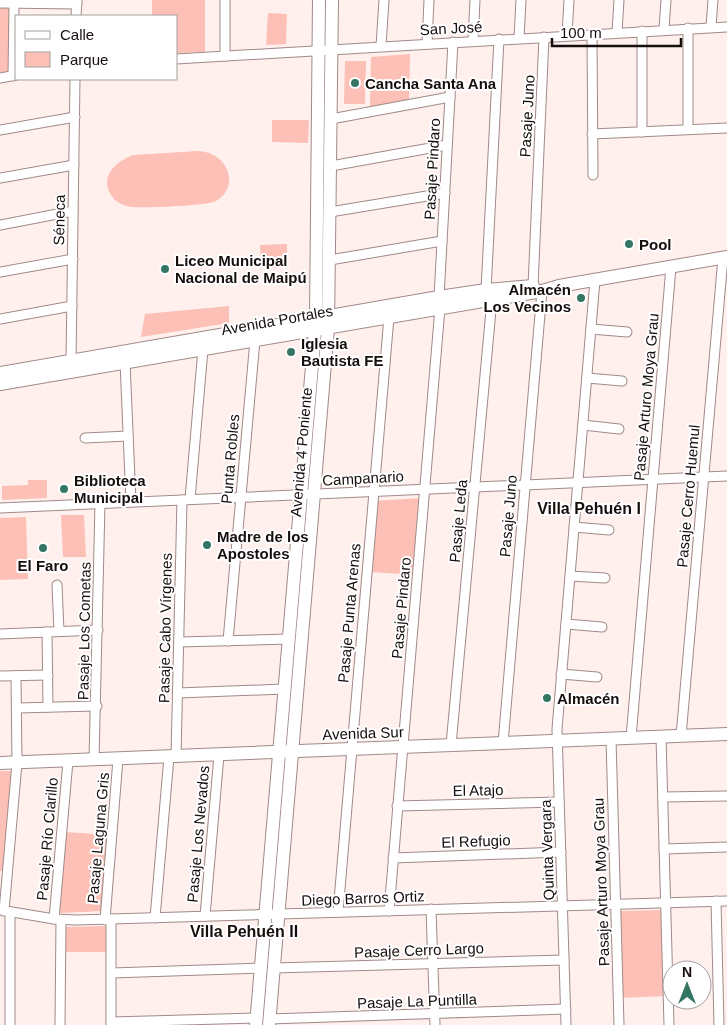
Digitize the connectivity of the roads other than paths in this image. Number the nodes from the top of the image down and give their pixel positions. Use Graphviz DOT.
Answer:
graph roads {
  1 [pos="225,0"];
  2 [pos="320,0"];
  3 [pos="332,0"];
  4 [pos="384,0"];
  5 [pos="430,0"];
  6 [pos="475,0"];
  7 [pos="521,0"];
  8 [pos="569,0"];
  9 [pos="619,0"];
  10 [pos="666,0"];
  11 [pos="713,0"];
  12 [pos="77,2"];
  13 [pos="0,3"];
  14 [pos="14,3"];
  15 [pos="76,15"];
  16 [pos="727,26"];
  17 [pos="711,27"];
  18 [pos="688,28"];
  19 [pos="664,30"];
  20 [pos="642,31"];
  21 [pos="617,32"];
  22 [pos="592,34"];
  23 [pos="567,35"];
  24 [pos="544,37"];
  25 [pos="519,38"];
  26 [pos="499,39"];
  27 [pos="472,41"];
  28 [pos="453,42"];
  29 [pos="427,44"];
  30 [pos="382,46"];
  31 [pos="325,50"];
  32 [pos="225,56"];
  33 [pos="178,59"];
  34 [pos="15,76"];
  35 [pos="0,78"];
  36 [pos="76,80"];
  37 [pos="450,97"];
  38 [pos="75,117"];
  39 [pos="331,119"];
  40 [pos="727,128"];
  41 [pos="688,129"];
  42 [pos="0,130"];
  43 [pos="642,132"];
  44 [pos="592,134"];
  45 [pos="447,145"];
  46 [pos="74,165"];
  47 [pos="331,166"];
  48 [pos="593,175"];
  49 [pos="0,178"];
  50 [pos="445,193"];
  51 [pos="73,211"];
  52 [pos="330,212"];
  53 [pos="0,225"];
  54 [pos="442,241"];
  55 [pos="725,257"];
  56 [pos="73,259"];
  57 [pos="330,260"];
  58 [pos="671,267"];
  59 [pos="0,272"];
  60 [pos="595,280"];
  61 [pos="537,289"];
  62 [pos="489,294"];
  63 [pos="439,303"];
  64 [pos="72,306"];
  65 [pos="389,316"];
  66 [pos="0,319"];
  67 [pos="329,322"];
  68 [pos="316,324"];
  69 [pos="591,329"];
  70 [pos="627,332"];
  71 [pos="255,340"];
  72 [pos="203,349"];
  73 [pos="71,361"];
  74 [pos="125,362"];
  75 [pos="0,373"];
  76 [pos="587,378"];
  77 [pos="622,381"];
  78 [pos="0,384"];
  79 [pos="582,426"];
  80 [pos="619,429"];
  81 [pos="128,436"];
  82 [pos="85,438"];
  83 [pos="727,476"];
  84 [pos="703,477"];
  85 [pos="653,479"];
  86 [pos="578,482"];
  87 [pos="525,485"];
  88 [pos="475,487"];
  89 [pos="425,489"];
  90 [pos="374,492"];
  91 [pos="308,494"];
  92 [pos="241,497"];
  93 [pos="186,500"];
  94 [pos="131,502"];
  95 [pos="100,503"];
  96 [pos="0,508"];
  97 [pos="574,527"];
  98 [pos="609,530"];
  99 [pos="570,576"];
  100 [pos="605,578"];
  101 [pos="57,585"];
  102 [pos="566,624"];
  103 [pos="602,627"];
  104 [pos="98,630"];
  105 [pos="59,631"];
  106 [pos="47,632"];
  107 [pos="0,634"];
  108 [pos="289,639"];
  109 [pos="228,641"];
  110 [pos="179,642"];
  111 [pos="561,674"];
  112 [pos="48,675"];
  113 [pos="0,676"];
  114 [pos="16,676"];
  115 [pos="597,677"];
  116 [pos="284,689"];
  117 [pos="178,693"];
  118 [pos="96,706"];
  119 [pos="48,707"];
  120 [pos="18,708"];
  121 [pos="727,734"];
  122 [pos="681,736"];
  123 [pos="661,737"];
  124 [pos="631,738"];
  125 [pos="610,739"];
  126 [pos="557,741"];
  127 [pos="503,743"];
  128 [pos="451,745"];
  129 [pos="402,747"];
  130 [pos="351,749"];
  131 [pos="285,752"];
  132 [pos="219,754"];
  133 [pos="172,756"];
  134 [pos="118,758"];
  135 [pos="68,760"];
  136 [pos="94,760"];
  137 [pos="17,762"];
  138 [pos="0,763"];
  139 [pos="727,796"];
  140 [pos="663,797"];
  141 [pos="559,802"];
  142 [pos="397,806"];
  143 [pos="727,847"];
  144 [pos="664,849"];
  145 [pos="561,852"];
  146 [pos="393,858"];
  147 [pos="716,901"];
  148 [pos="727,901"];
  149 [pos="665,903"];
  150 [pos="616,904"];
  151 [pos="563,906"];
  152 [pos="431,909"];
  153 [pos="389,910"];
  154 [pos="5,911"];
  155 [pos="338,912"];
  156 [pos="272,914"];
  157 [pos="205,916"];
  158 [pos="155,918"];
  159 [pos="108,919"];
  160 [pos="58,920"];
  161 [pos="564,960"];
  162 [pos="433,964"];
  163 [pos="268,968"];
  164 [pos="111,973"];
  165 [pos="566,1009"];
  166 [pos="435,1014"];
  167 [pos="263,1022"];
  168 [pos="111,1024"];
  169 [pos="10,1025"];
  170 [pos="60,1025"];
  171 [pos="435,1025"];
  172 [pos="566,1025"];
  173 [pos="619,1025"];
  174 [pos="669,1025"];
  175 [pos="720,1025"];
  1 -- 32 [label="street"];
  2 -- 31 [label="street, Avenida 4 Poniente"];
  3 -- 31 [label="street, Avenida 4 Poniente"];
  4 -- 30 [label="street"];
  5 -- 29 [label="street"];
  6 -- 27 [label="street"];
  7 -- 25 [label="street"];
  8 -- 23 [label="street"];
  9 -- 21 [label="street"];
  10 -- 19 [label="street"];
  11 -- 17 [label="street"];
  12 -- 14 [label="street"];
  12 -- 15 [label="street"];
  13 -- 14 [label="street"];
  14 -- 34 [label="street"];
  16 -- 17 [label="street, San José"];
  17 -- 18 [label="street, San José"];
  18 -- 19 [label="street, San José"];
  18 -- 41 [label="street"];
  19 -- 20 [label="street, San José"];
  20 -- 21 [label="street, San José"];
  20 -- 43 [label="street"];
  21 -- 22 [label="street, San José"];
  22 -- 23 [label="street, San José"];
  22 -- 44 [label="street"];
  23 -- 24 [label="street, San José"];
  24 -- 25 [label="street, San José"];
  24 -- 61 [label="street, Pasaje Juno"];
  25 -- 26 [label="street, San José"];
  26 -- 27 [label="street, San José"];
  26 -- 62 [label="street, Pasaje Leda"];
  27 -- 28 [label="street, San José"];
  28 -- 29 [label="street, San José"];
  28 -- 37 [label="street, Pasaje Pindaro"];
  29 -- 30 [label="street, San José"];
  30 -- 31 [label="street, San José"];
  31 -- 32 [label="street, San José"];
  31 -- 39 [label="street, Avenida 4 Poniente"];
  31 -- 68 [label="street, Avenida 4 Poniente"];
  32 -- 33 [label="street, San José"];
  34 -- 35 [label="street"];
  36 -- 38 [label="street, Séneca"];
  37 -- 39 [label="street"];
  37 -- 45 [label="street, Pasaje Pindaro"];
  38 -- 42 [label="street"];
  38 -- 46 [label="street, Séneca"];
  39 -- 47 [label="street, Avenida 4 Poniente"];
  40 -- 41 [label="street"];
  41 -- 43 [label="street"];
  43 -- 44 [label="street"];
  44 -- 48 [label="street"];
  45 -- 47 [label="street"];
  45 -- 50 [label="street, Pasaje Pindaro"];
  46 -- 49 [label="street"];
  46 -- 51 [label="street, Séneca"];
  47 -- 52 [label="street, Avenida 4 Poniente"];
  50 -- 52 [label="street"];
  50 -- 54 [label="street, Pasaje Pindaro"];
  51 -- 53 [label="street"];
  51 -- 56 [label="street, Séneca"];
  52 -- 57 [label="street, Avenida 4 Poniente"];
  54 -- 57 [label="street"];
  54 -- 63 [label="street, Pasaje Pindaro"];
  55 -- 58 [label="street, Avenida Portales"];
  55 -- 84 [label="street, Pasaje Cerro Huemul"];
  56 -- 59 [label="street"];
  56 -- 64 [label="street, Séneca"];
  57 -- 67 [label="street, Avenida 4 Poniente"];
  58 -- 60 [label="street, Avenida Portales"];
  58 -- 85 [label="street, Pasaje Arturo Moya Grau"];
  60 -- 61 [label="street, Avenida Portales"];
  60 -- 69 [label="street, Quinta Vergara"];
  61 -- 62 [label="street, Avenida Portales"];
  61 -- 87 [label="street, Pasaje Juno"];
  62 -- 63 [label="street, Avenida Portales"];
  62 -- 88 [label="street, Pasaje Leda"];
  63 -- 65 [label="street, Avenida Portales"];
  63 -- 67 [label="street, Avenida Portales"];
  63 -- 89 [label="street, Pasaje Pindaro"];
  64 -- 66 [label="street"];
  64 -- 73 [label="street, Séneca"];
  65 -- 67 [label="street, Avenida Portales"];
  65 -- 90 [label="street, Pasaje Punta Arenas"];
  67 -- 68 [label="street, Avenida Portales"];
  67 -- 91 [label="street, Avenida 4 Poniente"];
  68 -- 71 [label="street, Avenida Portales"];
  68 -- 73 [label="street, Avenida Portales"];
  68 -- 91 [label="street, Avenida 4 Poniente"];
  69 -- 70 [label="street"];
  69 -- 76 [label="street, Quinta Vergara"];
  71 -- 72 [label="street, Avenida Portales"];
  71 -- 92 [label="street, Punta Robles"];
  72 -- 74 [label="street, Avenida Portales"];
  72 -- 93 [label="street, Pasaje Cabo Vírgenes"];
  73 -- 75 [label="street, Avenida Portales"];
  74 -- 78 [label="street, Avenida Portales"];
  74 -- 81 [label="street"];
  76 -- 77 [label="street"];
  76 -- 79 [label="street, Quinta Vergara"];
  79 -- 80 [label="street"];
  79 -- 86 [label="street, Quinta Vergara"];
  81 -- 82 [label="street"];
  81 -- 94 [label="street"];
  83 -- 84 [label="street, Campanario"];
  84 -- 85 [label="street, Campanario"];
  84 -- 122 [label="street, Pasaje Cerro Huemul"];
  85 -- 86 [label="street, Campanario"];
  85 -- 124 [label="street, Pasaje Arturo Moya Grau"];
  86 -- 87 [label="street, Campanario"];
  86 -- 97 [label="street, Quinta Vergara"];
  87 -- 88 [label="street, Campanario"];
  87 -- 127 [label="street, Pasaje Juno"];
  88 -- 89 [label="street, Campanario"];
  88 -- 128 [label="street, Pasaje Leda"];
  89 -- 90 [label="street, Campanario"];
  89 -- 129 [label="street, Pasaje Pindaro"];
  90 -- 91 [label="street, Campanario"];
  90 -- 130 [label="street, Pasaje Punta Arenas"];
  91 -- 92 [label="street, Campanario"];
  91 -- 108 [label="street, Avenida 4 Poniente"];
  91 -- 131 [label="street, Avenida 4 Poniente"];
  92 -- 93 [label="street, Campanario"];
  92 -- 109 [label="street, Punta Robles"];
  93 -- 94 [label="street, Campanario"];
  93 -- 110 [label="street, Pasaje Cabo Vírgenes"];
  94 -- 95 [label="street, Campanario"];
  95 -- 96 [label="street, Campanario"];
  95 -- 104 [label="street, Pasaje Los Cometas"];
  97 -- 98 [label="street"];
  97 -- 99 [label="street, Quinta Vergara"];
  99 -- 100 [label="street"];
  99 -- 102 [label="street, Quinta Vergara"];
  101 -- 105 [label="street"];
  102 -- 103 [label="street"];
  102 -- 111 [label="street, Quinta Vergara"];
  104 -- 105 [label="street"];
  104 -- 118 [label="street, Pasaje Los Cometas"];
  105 -- 106 [label="street"];
  106 -- 107 [label="street"];
  106 -- 112 [label="street"];
  108 -- 109 [label="street"];
  108 -- 116 [label="street, Avenida 4 Poniente"];
  109 -- 110 [label="street"];
  110 -- 117 [label="street, Pasaje Cabo Vírgenes"];
  111 -- 115 [label="street"];
  111 -- 126 [label="street, Quinta Vergara"];
  112 -- 114 [label="street"];
  112 -- 119 [label="street"];
  113 -- 114 [label="street"];
  114 -- 120 [label="street"];
  116 -- 117 [label="street"];
  116 -- 131 [label="street, Avenida 4 Poniente"];
  117 -- 133 [label="street, Pasaje Cabo Vírgenes"];
  118 -- 119 [label="street"];
  118 -- 136 [label="street, Pasaje Los Cometas"];
  119 -- 120 [label="street"];
  120 -- 137 [label="street"];
  121 -- 122 [label="street, Avenida Sur"];
  122 -- 123 [label="street, Avenida Sur"];
  123 -- 124 [label="street, Avenida Sur"];
  123 -- 140 [label="street"];
  124 -- 125 [label="street, Avenida Sur"];
  125 -- 126 [label="street, Avenida Sur"];
  125 -- 150 [label="street, Pasaje Arturo Moya Grau"];
  126 -- 127 [label="street, Avenida Sur"];
  126 -- 141 [label="street, Quinta Vergara"];
  127 -- 128 [label="street, Avenida Sur"];
  128 -- 129 [label="street, Avenida Sur"];
  129 -- 130 [label="street, Avenida Sur"];
  129 -- 142 [label="street, Pasaje Pindaro"];
  130 -- 131 [label="street, Avenida Sur"];
  130 -- 155 [label="street, Pasaje Punta Arenas"];
  131 -- 132 [label="street, Avenida Sur"];
  131 -- 156 [label="street, Avenida 4 Poniente"];
  132 -- 133 [label="street, Avenida Sur"];
  132 -- 157 [label="street, Pasaje Los Nevados"];
  133 -- 134 [label="street, Avenida Sur"];
  133 -- 158 [label="street, Pasaje Cabo Vírgenes"];
  134 -- 136 [label="street, Avenida Sur"];
  134 -- 159 [label="street, Pasaje Laguna Gris"];
  135 -- 136 [label="street, Avenida Sur"];
  135 -- 137 [label="street, Avenida Sur"];
  135 -- 160 [label="street, Pasaje Río Clarillo"];
  137 -- 138 [label="street, Avenida Sur"];
  137 -- 154 [label="street"];
  139 -- 140 [label="street"];
  140 -- 144 [label="street"];
  141 -- 142 [label="street, El Atajo"];
  141 -- 145 [label="street, Quinta Vergara"];
  142 -- 146 [label="street, Pasaje Pindaro"];
  143 -- 144 [label="street"];
  144 -- 149 [label="street"];
  145 -- 146 [label="street, El Refugio"];
  145 -- 151 [label="street, Quinta Vergara"];
  146 -- 153 [label="street, Pasaje Pindaro"];
  147 -- 148 [label="street, Diego Barros Ortiz"];
  147 -- 149 [label="street, Diego Barros Ortiz"];
  147 -- 175 [label="street"];
  149 -- 150 [label="street, Diego Barros Ortiz"];
  149 -- 174 [label="street"];
  150 -- 151 [label="street, Diego Barros Ortiz"];
  150 -- 173 [label="street, Pasaje Arturo Moya Grau"];
  151 -- 152 [label="street, Diego Barros Ortiz"];
  151 -- 161 [label="street, Quinta Vergara"];
  152 -- 153 [label="street, Diego Barros Ortiz"];
  152 -- 162 [label="street"];
  153 -- 155 [label="street, Diego Barros Ortiz"];
  154 -- 160 [label="street, Diego Barros Ortiz"];
  154 -- 169 [label="street"];
  155 -- 156 [label="street, Diego Barros Ortiz"];
  156 -- 157 [label="street, Diego Barros Ortiz"];
  156 -- 163 [label="street, Avenida 4 Poniente"];
  157 -- 158 [label="street, Diego Barros Ortiz"];
  158 -- 159 [label="street, Diego Barros Ortiz"];
  159 -- 160 [label="street, Diego Barros Ortiz"];
  159 -- 164 [label="street, Pasaje Laguna Gris"];
  160 -- 170 [label="street, Pasaje Río Clarillo"];
  161 -- 162 [label="street, Pasaje Cerro Largo"];
  161 -- 165 [label="street, Quinta Vergara"];
  162 -- 163 [label="street, Pasaje Cerro Largo"];
  162 -- 166 [label="street"];
  163 -- 164 [label="street, Pasaje Cerro Largo"];
  163 -- 167 [label="street, Avenida 4 Poniente"];
  164 -- 168 [label="street, Pasaje Laguna Gris"];
  165 -- 166 [label="street, Pasaje La Puntilla"];
  165 -- 172 [label="street, Quinta Vergara"];
  166 -- 167 [label="street, Pasaje La Puntilla"];
  166 -- 171 [label="street"];
  167 -- 168 [label="street, Pasaje La Puntilla"];
}
